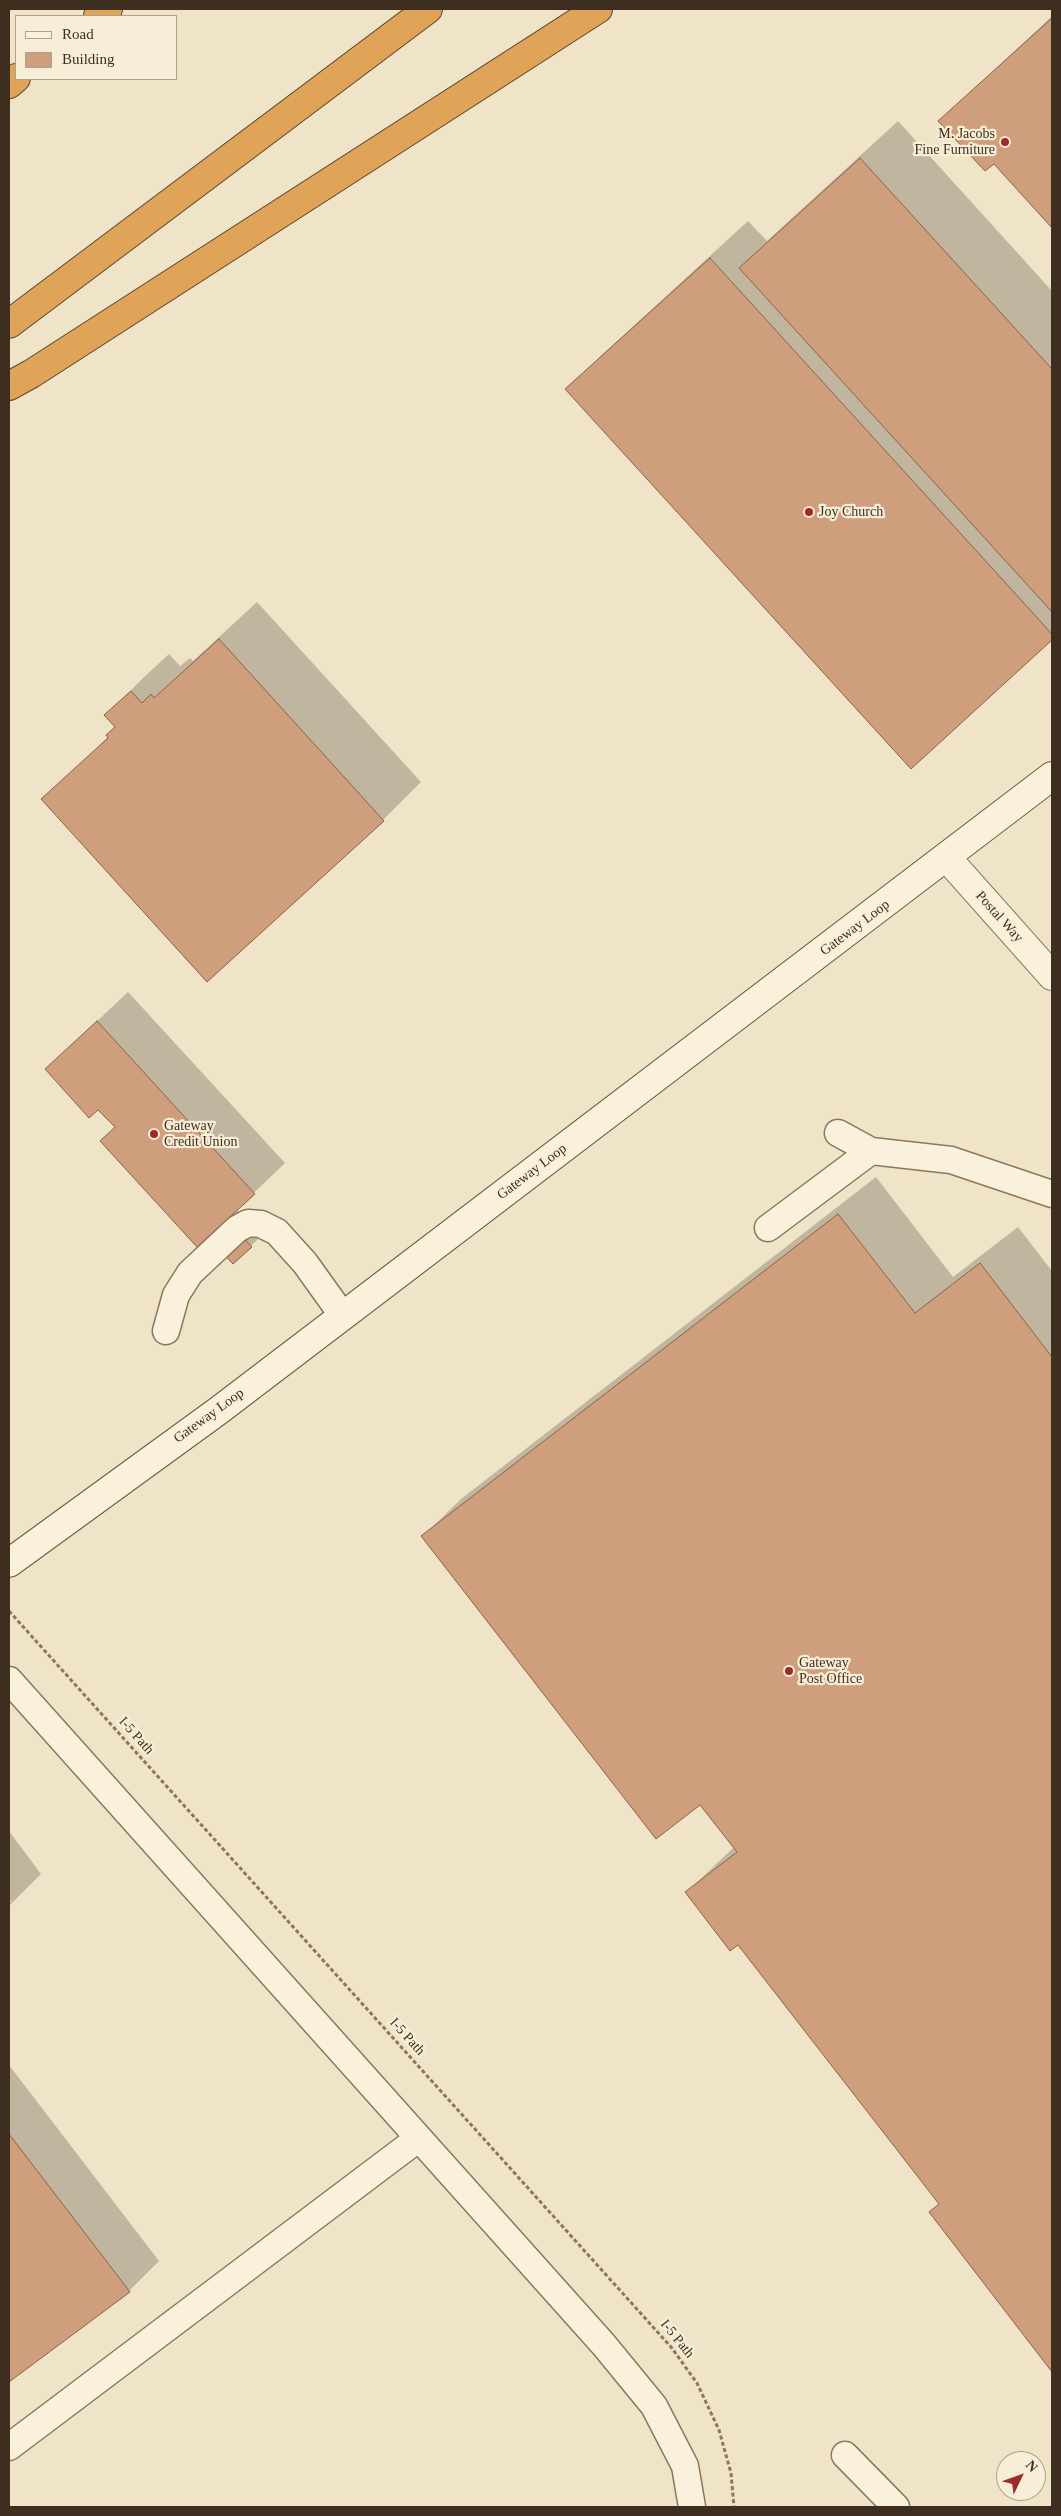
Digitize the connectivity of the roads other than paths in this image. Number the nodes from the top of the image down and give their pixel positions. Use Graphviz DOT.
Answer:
graph roads {
  1 [pos="428,9"];
  2 [pos="598,9"];
  3 [pos="9,324"];
  4 [pos="9,386"];
  5 [pos="1052,776"];
  6 [pos="947,858"];
  7 [pos="1052,976"];
  8 [pos="838,1133"];
  9 [pos="871,1151"];
  10 [pos="1052,1194"];
  11 [pos="768,1228"];
  12 [pos="343,1316"];
  13 [pos="166,1332"];
  14 [pos="9,1563"];
  15 [pos="9,1680"];
  16 [pos="419,2138"];
  17 [pos="9,2447"];
  18 [pos="845,2455"];
  19 [pos="692,2507"];
  20 [pos="896,2507"];
  1 -- 3 [label="highway"];
  2 -- 4 [label="highway"];
  5 -- 6 [label="street, Gateway Loop"];
  6 -- 7 [label="street, Postal Way"];
  6 -- 12 [label="street, Gateway Loop"];
  8 -- 9 [label="lane"];
  9 -- 10 [label="lane"];
  9 -- 11 [label="lane"];
  12 -- 13 [label="lane"];
  12 -- 14 [label="street, Gateway Loop"];
  15 -- 16 [label="lane"];
  16 -- 17 [label="lane"];
  16 -- 19 [label="lane"];
  18 -- 20 [label="lane"];
}
